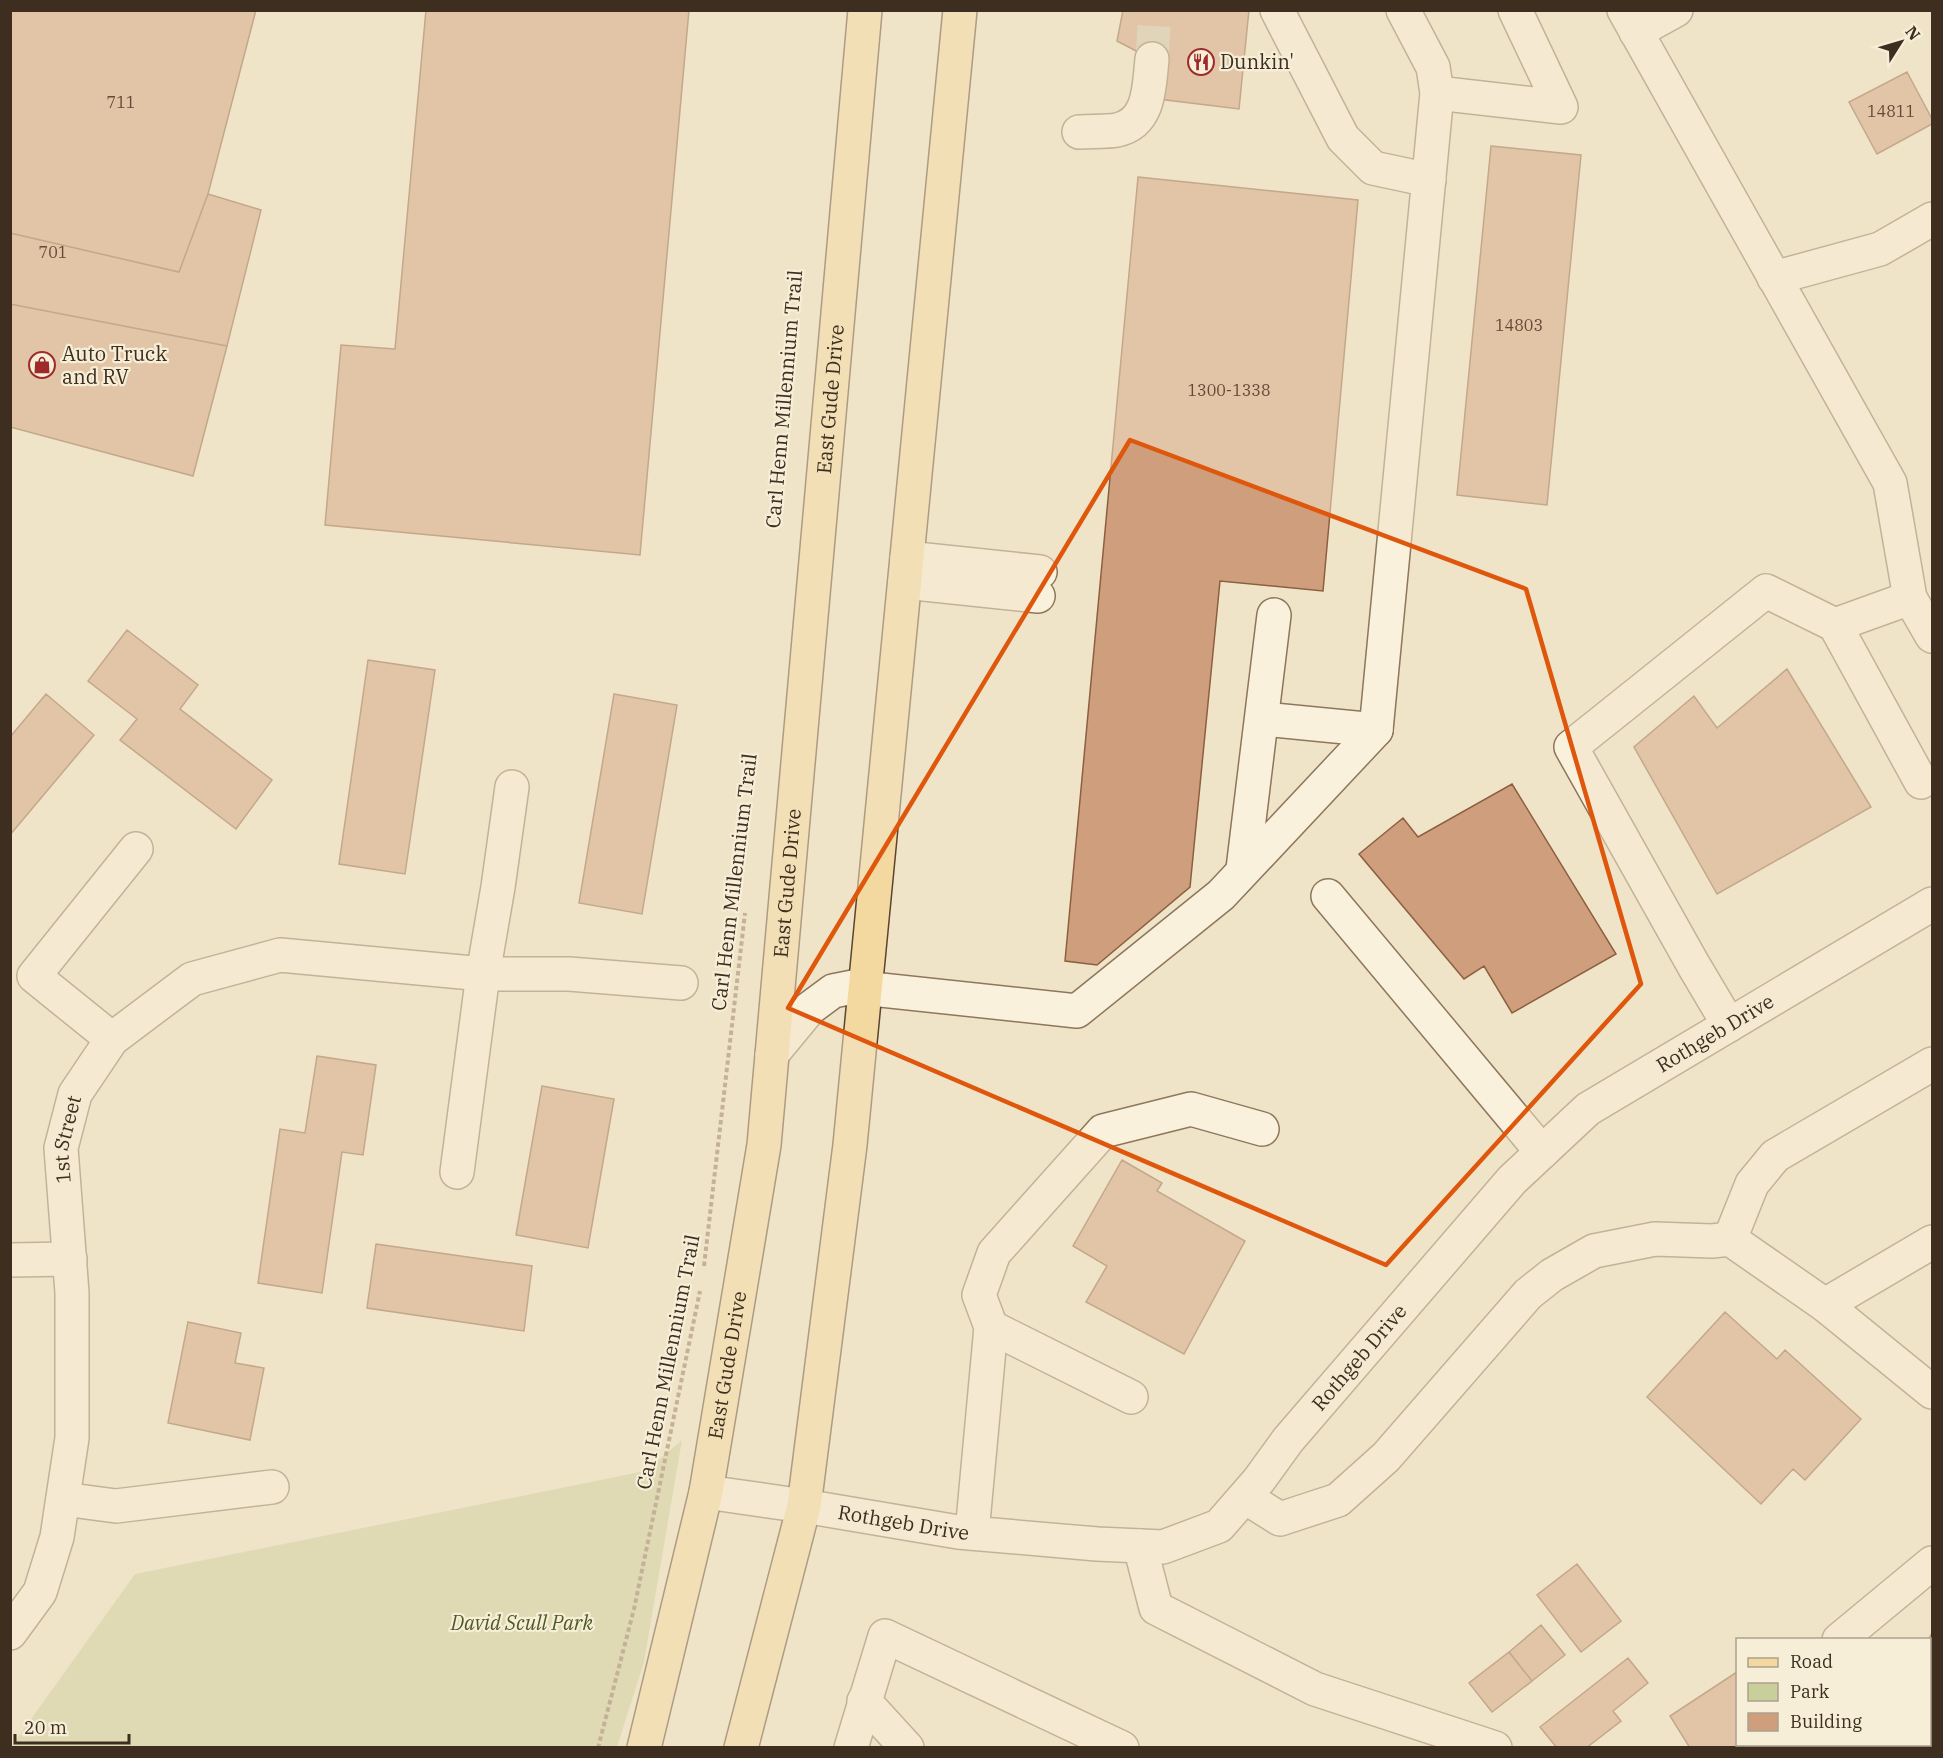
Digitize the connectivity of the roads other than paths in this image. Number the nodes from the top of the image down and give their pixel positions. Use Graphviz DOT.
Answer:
graph roads {
  1 [pos="865,10"];
  2 [pos="960,10"];
  3 [pos="1276,10"];
  4 [pos="1403,10"];
  5 [pos="1515,10"];
  6 [pos="1676,10"];
  7 [pos="1630,21"];
  8 [pos="1152,59"];
  9 [pos="1437,93"];
  10 [pos="1078,132"];
  11 [pos="1429,180"];
  12 [pos="1932,219"];
  13 [pos="1774,278"];
  14 [pos="906,570"];
  15 [pos="1039,584"];
  16 [pos="1910,598"];
  17 [pos="1274,615"];
  18 [pos="1835,625"];
  19 [pos="1932,636"];
  20 [pos="1263,719"];
  21 [pos="1376,730"];
  22 [pos="1921,782"];
  23 [pos="512,787"];
  24 [pos="136,849"];
  25 [pos="1244,869"];
  26 [pos="1328,896"];
  27 [pos="1932,904"];
  28 [pos="483,974"];
  29 [pos="681,983"];
  30 [pos="865,988"];
  31 [pos="1729,1025"];
  32 [pos="112,1039"];
  33 [pos="772,1054"];
  34 [pos="1932,1064"];
  35 [pos="1262,1128"];
  36 [pos="1542,1152"];
  37 [pos="457,1172"];
  38 [pos="1730,1239"];
  39 [pos="1932,1242"];
  40 [pos="70,1259"];
  41 [pos="10,1260"];
  42 [pos="1825,1305"];
  43 [pos="991,1327"];
  44 [pos="1932,1392"];
  45 [pos="1131,1397"];
  46 [pos="272,1487"];
  47 [pos="705,1492"];
  48 [pos="1245,1497"];
  49 [pos="63,1499"];
  50 [pos="804,1506"];
  51 [pos="972,1533"];
  52 [pos="1140,1546"];
  53 [pos="1932,1563"];
  54 [pos="10,1633"];
  55 [pos="1841,1638"];
  56 [pos="864,1701"];
  57 [pos="644,1748"];
  58 [pos="741,1748"];
  59 [pos="851,1748"];
  60 [pos="907,1748"];
  61 [pos="1122,1748"];
  62 [pos="1495,1748"];
  1 -- 33 [label="main road, East Gude Drive"];
  2 -- 14 [label="main road"];
  3 -- 11 [label="street"];
  4 -- 9 [label="street"];
  5 -- 9 [label="street"];
  6 -- 7 [label="street"];
  7 -- 13 [label="street"];
  8 -- 10 [label="street"];
  9 -- 11 [label="street"];
  11 -- 21 [label="street"];
  12 -- 13 [label="street"];
  13 -- 16 [label="street"];
  14 -- 15 [label="street"];
  14 -- 30 [label="main road"];
  16 -- 18 [label="street"];
  16 -- 19 [label="street"];
  17 -- 20 [label="street"];
  18 -- 22 [label="street"];
  18 -- 31 [label="street"];
  20 -- 21 [label="street"];
  20 -- 25 [label="street"];
  21 -- 25 [label="street"];
  23 -- 28 [label="street"];
  24 -- 32 [label="street"];
  25 -- 30 [label="street"];
  26 -- 36 [label="street"];
  27 -- 31 [label="street, Rothgeb Drive"];
  28 -- 29 [label="street, 1st Street"];
  28 -- 32 [label="street, 1st Street"];
  28 -- 37 [label="street"];
  30 -- 33 [label="street"];
  30 -- 50 [label="main road"];
  31 -- 36 [label="street, Rothgeb Drive"];
  32 -- 40 [label="street, 1st Street"];
  33 -- 47 [label="main road, East Gude Drive"];
  34 -- 38 [label="street"];
  35 -- 43 [label="street"];
  36 -- 48 [label="street, Rothgeb Drive"];
  38 -- 42 [label="street"];
  38 -- 48 [label="street"];
  39 -- 42 [label="street"];
  40 -- 41 [label="street"];
  40 -- 49 [label="street, 1st Street"];
  42 -- 44 [label="street"];
  43 -- 45 [label="street"];
  43 -- 51 [label="street"];
  46 -- 49 [label="street"];
  47 -- 50 [label="street, Rothgeb Drive"];
  47 -- 57 [label="main road, East Gude Drive"];
  48 -- 52 [label="street, Rothgeb Drive"];
  49 -- 54 [label="street, 1st Street"];
  50 -- 51 [label="street, Rothgeb Drive"];
  50 -- 58 [label="main road"];
  51 -- 52 [label="street, Rothgeb Drive"];
  52 -- 62 [label="street"];
  53 -- 55 [label="street"];
  56 -- 59 [label="street"];
  56 -- 60 [label="street"];
  56 -- 61 [label="street"];
}
